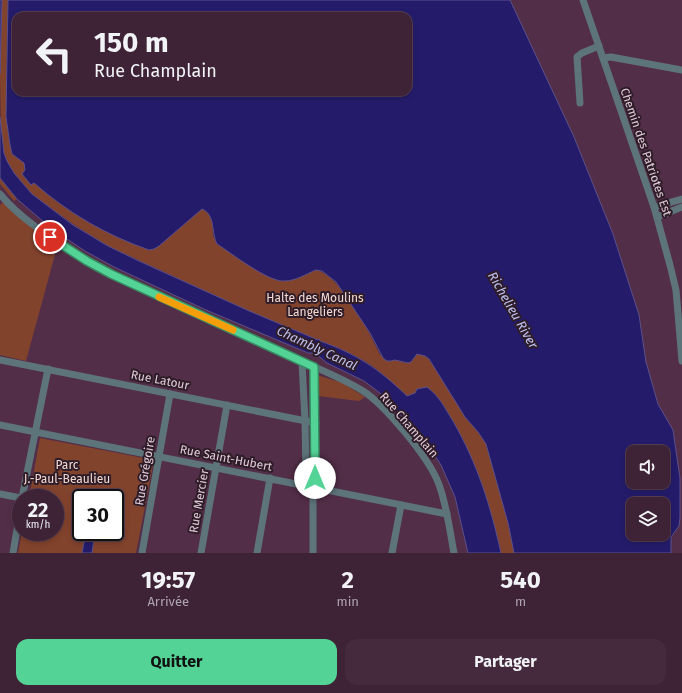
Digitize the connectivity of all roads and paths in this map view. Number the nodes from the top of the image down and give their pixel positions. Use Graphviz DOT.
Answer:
graph roads {
  1 [pos="583,0"];
  2 [pos="599,46"];
  3 [pos="603,58"];
  4 [pos="682,70"];
  5 [pos="580,103"];
  6 [pos="1,199"];
  7 [pos="682,200"];
  8 [pos="654,207"];
  9 [pos="682,207"];
  10 [pos="657,217"];
  11 [pos="0,360"];
  12 [pos="682,361"];
  13 [pos="302,362"];
  14 [pos="314,367"];
  15 [pos="48,369"];
  16 [pos="170,394"];
  17 [pos="227,405"];
  18 [pos="305,420"];
  19 [pos="316,422"];
  20 [pos="0,425"];
  21 [pos="35,432"];
  22 [pos="159,456"];
  23 [pos="216,468"];
  24 [pos="270,478"];
  25 [pos="313,487"];
  26 [pos="24,489"];
  27 [pos="0,494"];
  28 [pos="12,496"];
  29 [pos="401,505"];
  30 [pos="447,514"];
  31 [pos="15,541"];
  32 [pos="13,553"];
  33 [pos="142,553"];
  34 [pos="201,553"];
  35 [pos="257,553"];
  36 [pos="313,553"];
  37 [pos="392,553"];
  38 [pos="454,553"];
  1 -- 2 [label="street, Chemin des Patriotes Est"];
  2 -- 3 [label="street, Chemin des Patriotes Est"];
  2 -- 5 [label="street"];
  3 -- 4 [label="street"];
  3 -- 8 [label="street, Chemin des Patriotes Est"];
  6 -- 13 [label="street, Rue Champlain"];
  7 -- 8 [label="street"];
  8 -- 10 [label="street, Chemin des Patriotes Est"];
  9 -- 10 [label="street"];
  10 -- 12 [label="street, Chemin des Patriotes Est"];
  11 -- 15 [label="street, Rue Latour"];
  13 -- 14 [label="street, Rue Champlain"];
  13 -- 18 [label="street"];
  14 -- 19 [label="street"];
  14 -- 30 [label="street, Rue Champlain"];
  15 -- 16 [label="street, Rue Latour"];
  15 -- 21 [label="street"];
  16 -- 17 [label="street, Rue Latour"];
  16 -- 22 [label="street, Rue Grégoire"];
  17 -- 18 [label="street, Rue Latour"];
  17 -- 23 [label="street, Rue Mercier"];
  18 -- 19 [label="street, Rue Latour"];
  18 -- 25 [label="street"];
  19 -- 25 [label="street"];
  20 -- 21 [label="street, Rue Saint-Hubert"];
  21 -- 22 [label="street, Rue Saint-Hubert"];
  21 -- 26 [label="street"];
  22 -- 23 [label="street, Rue Saint-Hubert"];
  22 -- 33 [label="street, Rue Grégoire"];
  23 -- 24 [label="street, Rue Saint-Hubert"];
  23 -- 34 [label="street, Rue Mercier"];
  24 -- 25 [label="street, Rue Saint-Hubert"];
  24 -- 35 [label="street"];
  25 -- 29 [label="street, Rue Saint-Hubert"];
  25 -- 36 [label="street"];
  27 -- 28 [label="street"];
  29 -- 30 [label="street, Rue Saint-Hubert"];
  29 -- 37 [label="street"];
  30 -- 38 [label="street, Rue Champlain"];
  31 -- 32 [label="street"];
}
